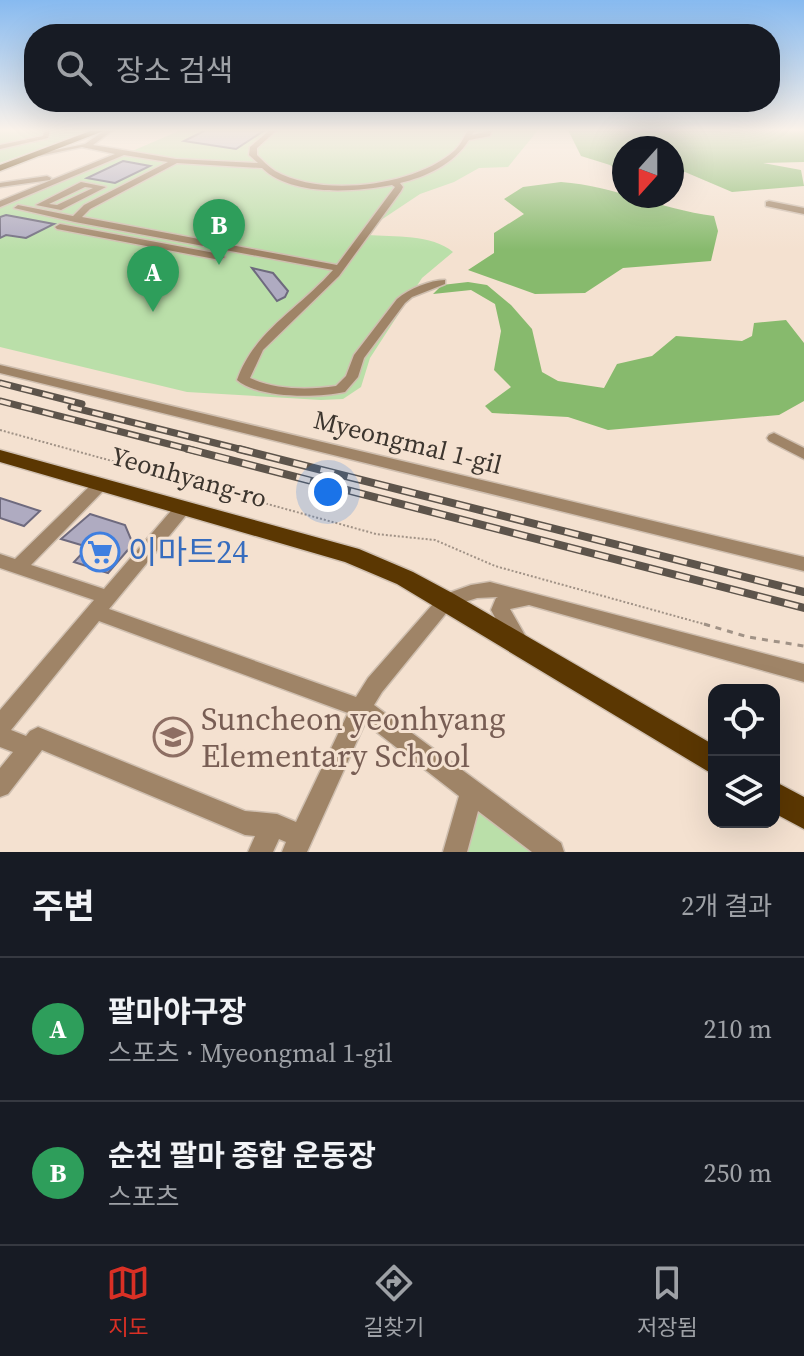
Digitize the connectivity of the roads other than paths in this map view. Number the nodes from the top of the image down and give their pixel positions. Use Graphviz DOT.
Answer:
graph roads {
  1 [pos="82,170"];
  2 [pos="159,170"];
  3 [pos="271,170"];
  4 [pos="426,170"];
  5 [pos="62,178"];
  6 [pos="394,182"];
  7 [pos="0,185"];
  8 [pos="93,191"];
  9 [pos="111,194"];
  10 [pos="0,204"];
  11 [pos="769,204"];
  12 [pos="18,208"];
  13 [pos="804,211"];
  14 [pos="75,219"];
  15 [pos="110,226"];
  16 [pos="60,227"];
  17 [pos="96,234"];
  18 [pos="172,237"];
  19 [pos="159,246"];
  20 [pos="220,257"];
  21 [pos="339,268"];
  22 [pos="441,282"];
  23 [pos="0,369"];
  24 [pos="774,438"];
  25 [pos="804,454"];
  26 [pos="0,456"];
  27 [pos="100,485"];
  28 [pos="182,509"];
  29 [pos="9,564"];
  30 [pos="804,564"];
  31 [pos="534,599"];
  32 [pos="446,601"];
  33 [pos="101,604"];
  34 [pos="533,654"];
  35 [pos="804,673"];
  36 [pos="361,708"];
  37 [pos="0,726"];
  38 [pos="0,736"];
  39 [pos="30,748"];
  40 [pos="708,757"];
  41 [pos="0,786"];
  42 [pos="472,792"];
  43 [pos="780,800"];
  44 [pos="804,814"];
  45 [pos="273,826"];
  46 [pos="298,844"];
  47 [pos="260,852"];
  48 [pos="455,852"];
  49 [pos="552,852"];
  1 -- 5 [label="street"];
  2 -- 9 [label="street"];
  3 -- 6 [label="street"];
  4 -- 6 [label="street"];
  5 -- 7 [label="street"];
  5 -- 10 [label="street"];
  6 -- 21 [label="street"];
  8 -- 8 [label="street"];
  8 -- 9 [label="street"];
  9 -- 14 [label="street"];
  11 -- 13 [label="street"];
  12 -- 14 [label="street"];
  14 -- 15 [label="street"];
  15 -- 17 [label="street"];
  15 -- 18 [label="street"];
  16 -- 17 [label="street"];
  17 -- 19 [label="street"];
  18 -- 19 [label="street"];
  18 -- 21 [label="street"];
  19 -- 20 [label="street"];
  21 -- 22 [label="street"];
  23 -- 30 [label="street, Myeongmal 1-gil"];
  24 -- 25 [label="street"];
  26 -- 27 [label="main road, Yeonhyang-ro"];
  27 -- 28 [label="main road, Yeonhyang-ro"];
  27 -- 29 [label="street"];
  28 -- 32 [label="main road, Yeonhyang-ro"];
  28 -- 33 [label="street"];
  29 -- 33 [label="street"];
  31 -- 32 [label="street"];
  31 -- 34 [label="street"];
  31 -- 35 [label="street"];
  32 -- 34 [label="main road, Yeonhyang-ro"];
  32 -- 36 [label="street"];
  33 -- 36 [label="street"];
  33 -- 37 [label="street"];
  34 -- 40 [label="main road, Yeonhyang-ro"];
  36 -- 42 [label="street"];
  36 -- 46 [label="street"];
  38 -- 39 [label="street"];
  39 -- 41 [label="street"];
  39 -- 45 [label="street"];
  42 -- 48 [label="street"];
  42 -- 49 [label="street"];
  43 -- 44 [label="main road"];
  45 -- 46 [label="street"];
  45 -- 47 [label="street"];
}
